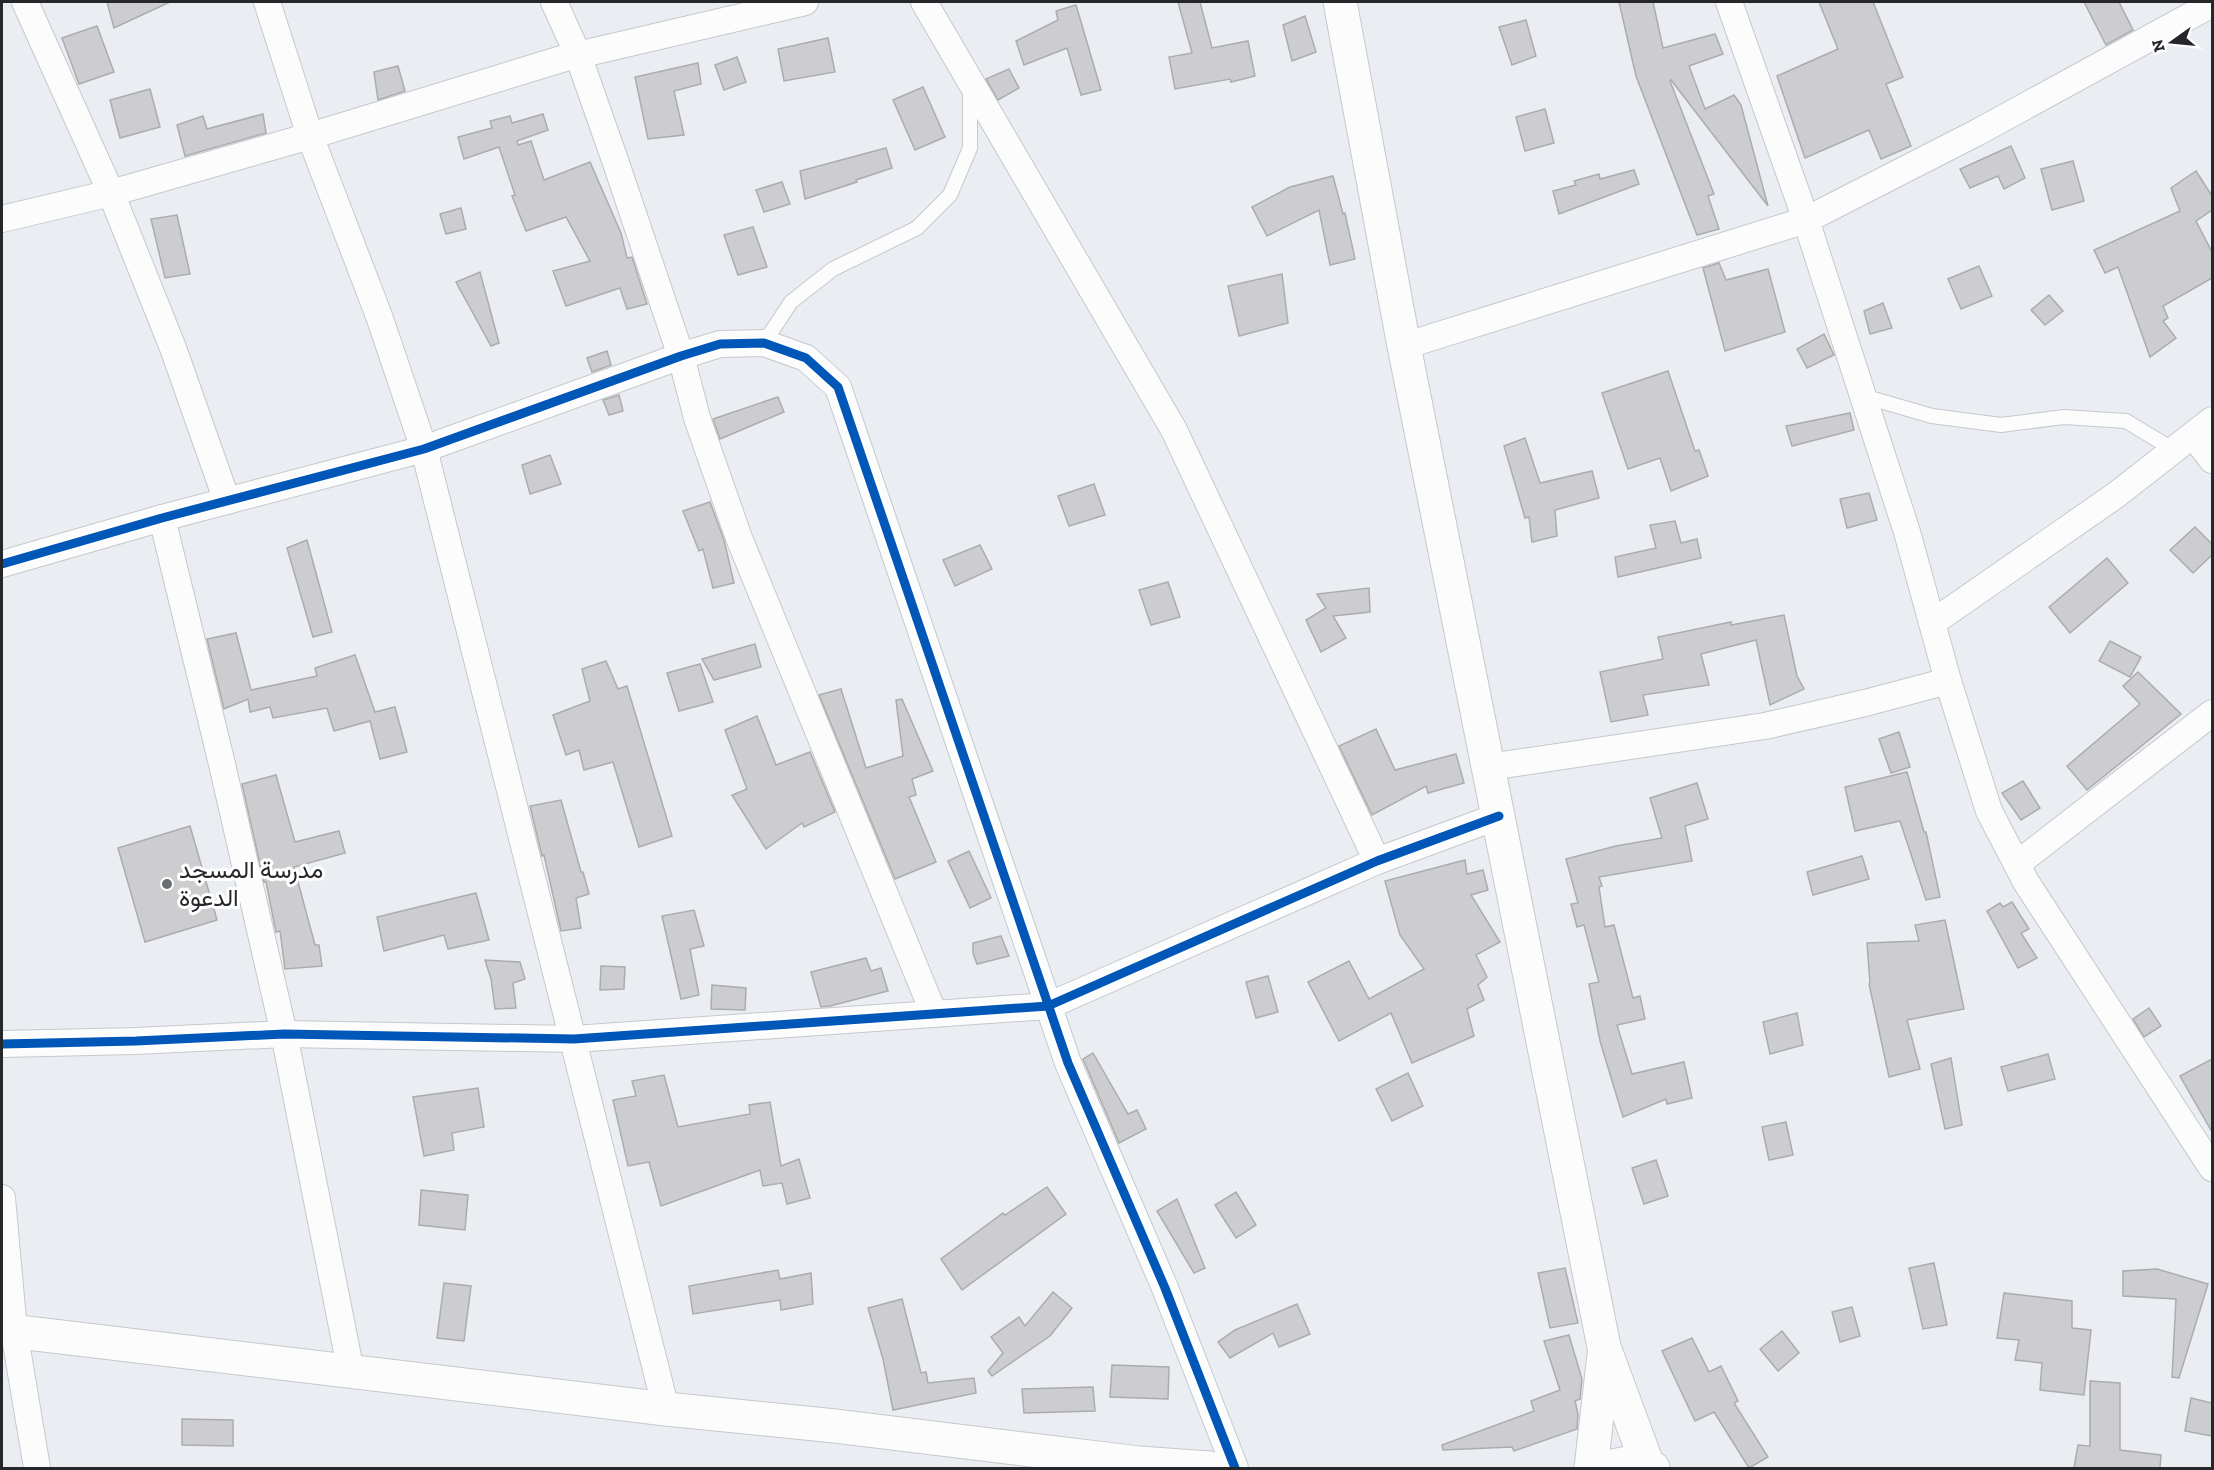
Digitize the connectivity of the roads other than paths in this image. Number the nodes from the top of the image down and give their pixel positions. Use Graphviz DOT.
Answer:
graph roads {
  1 [pos="25,2"];
  2 [pos="267,2"];
  3 [pos="554,2"];
  4 [pos="805,2"];
  5 [pos="924,2"];
  6 [pos="1340,2"];
  7 [pos="1729,2"];
  8 [pos="2212,4"];
  9 [pos="578,55"];
  10 [pos="970,81"];
  11 [pos="310,136"];
  12 [pos="111,193"];
  13 [pos="2,219"];
  14 [pos="1806,220"];
  15 [pos="764,343"];
  16 [pos="1404,346"];
  17 [pos="681,356"];
  18 [pos="1863,396"];
  19 [pos="2193,435"];
  20 [pos="424,449"];
  21 [pos="2212,460"];
  22 [pos="227,501"];
  23 [pos="162,518"];
  24 [pos="2,564"];
  25 [pos="1932,623"];
  26 [pos="1947,681"];
  27 [pos="2212,713"];
  28 [pos="1489,767"];
  29 [pos="1499,816"];
  30 [pos="1377,861"];
  31 [pos="2017,864"];
  32 [pos="1048,1006"];
  33 [pos="934,1014"];
  34 [pos="284,1034"];
  35 [pos="574,1039"];
  36 [pos="2,1044"];
  37 [pos="2212,1168"];
  38 [pos="2,1197"];
  39 [pos="8,1330"];
  40 [pos="1604,1347"];
  41 [pos="351,1372"];
  42 [pos="666,1409"];
  43 [pos="1650,1467"];
  44 [pos="37,1468"];
  45 [pos="1209,1468"];
  46 [pos="1235,1468"];
  47 [pos="1591,1468"];
  48 [pos="1603,1468"];
  1 -- 12 [label="street"];
  2 -- 11 [label="street"];
  3 -- 9 [label="street"];
  4 -- 9 [label="street"];
  5 -- 10 [label="street"];
  6 -- 16 [label="highway"];
  7 -- 14 [label="street"];
  8 -- 14 [label="street"];
  9 -- 11 [label="street"];
  9 -- 17 [label="street"];
  10 -- 15 [label="lane"];
  10 -- 30 [label="street"];
  11 -- 12 [label="street"];
  11 -- 20 [label="street"];
  12 -- 13 [label="street"];
  12 -- 22 [label="street"];
  14 -- 16 [label="street"];
  14 -- 18 [label="street"];
  15 -- 17 [label="street"];
  15 -- 32 [label="street"];
  16 -- 28 [label="highway"];
  17 -- 20 [label="street"];
  17 -- 33 [label="street"];
  18 -- 19 [label="lane"];
  18 -- 25 [label="street"];
  19 -- 21 [label="street"];
  19 -- 25 [label="street"];
  20 -- 22 [label="street"];
  20 -- 35 [label="street"];
  22 -- 23 [label="street"];
  23 -- 24 [label="street"];
  23 -- 34 [label="street"];
  25 -- 26 [label="street"];
  26 -- 28 [label="street"];
  26 -- 31 [label="street"];
  27 -- 31 [label="street"];
  28 -- 29 [label="highway"];
  29 -- 30 [label="street"];
  29 -- 40 [label="highway"];
  30 -- 32 [label="street"];
  31 -- 37 [label="street"];
  32 -- 33 [label="street"];
  32 -- 46 [label="street"];
  33 -- 35 [label="street"];
  34 -- 35 [label="street"];
  34 -- 36 [label="street"];
  34 -- 41 [label="street"];
  35 -- 42 [label="street"];
  38 -- 39 [label="street"];
  39 -- 41 [label="highway"];
  39 -- 44 [label="street"];
  40 -- 43 [label="highway"];
  40 -- 47 [label="highway"];
  41 -- 42 [label="highway"];
  42 -- 45 [label="highway"];
  43 -- 48 [label="highway"];
}
